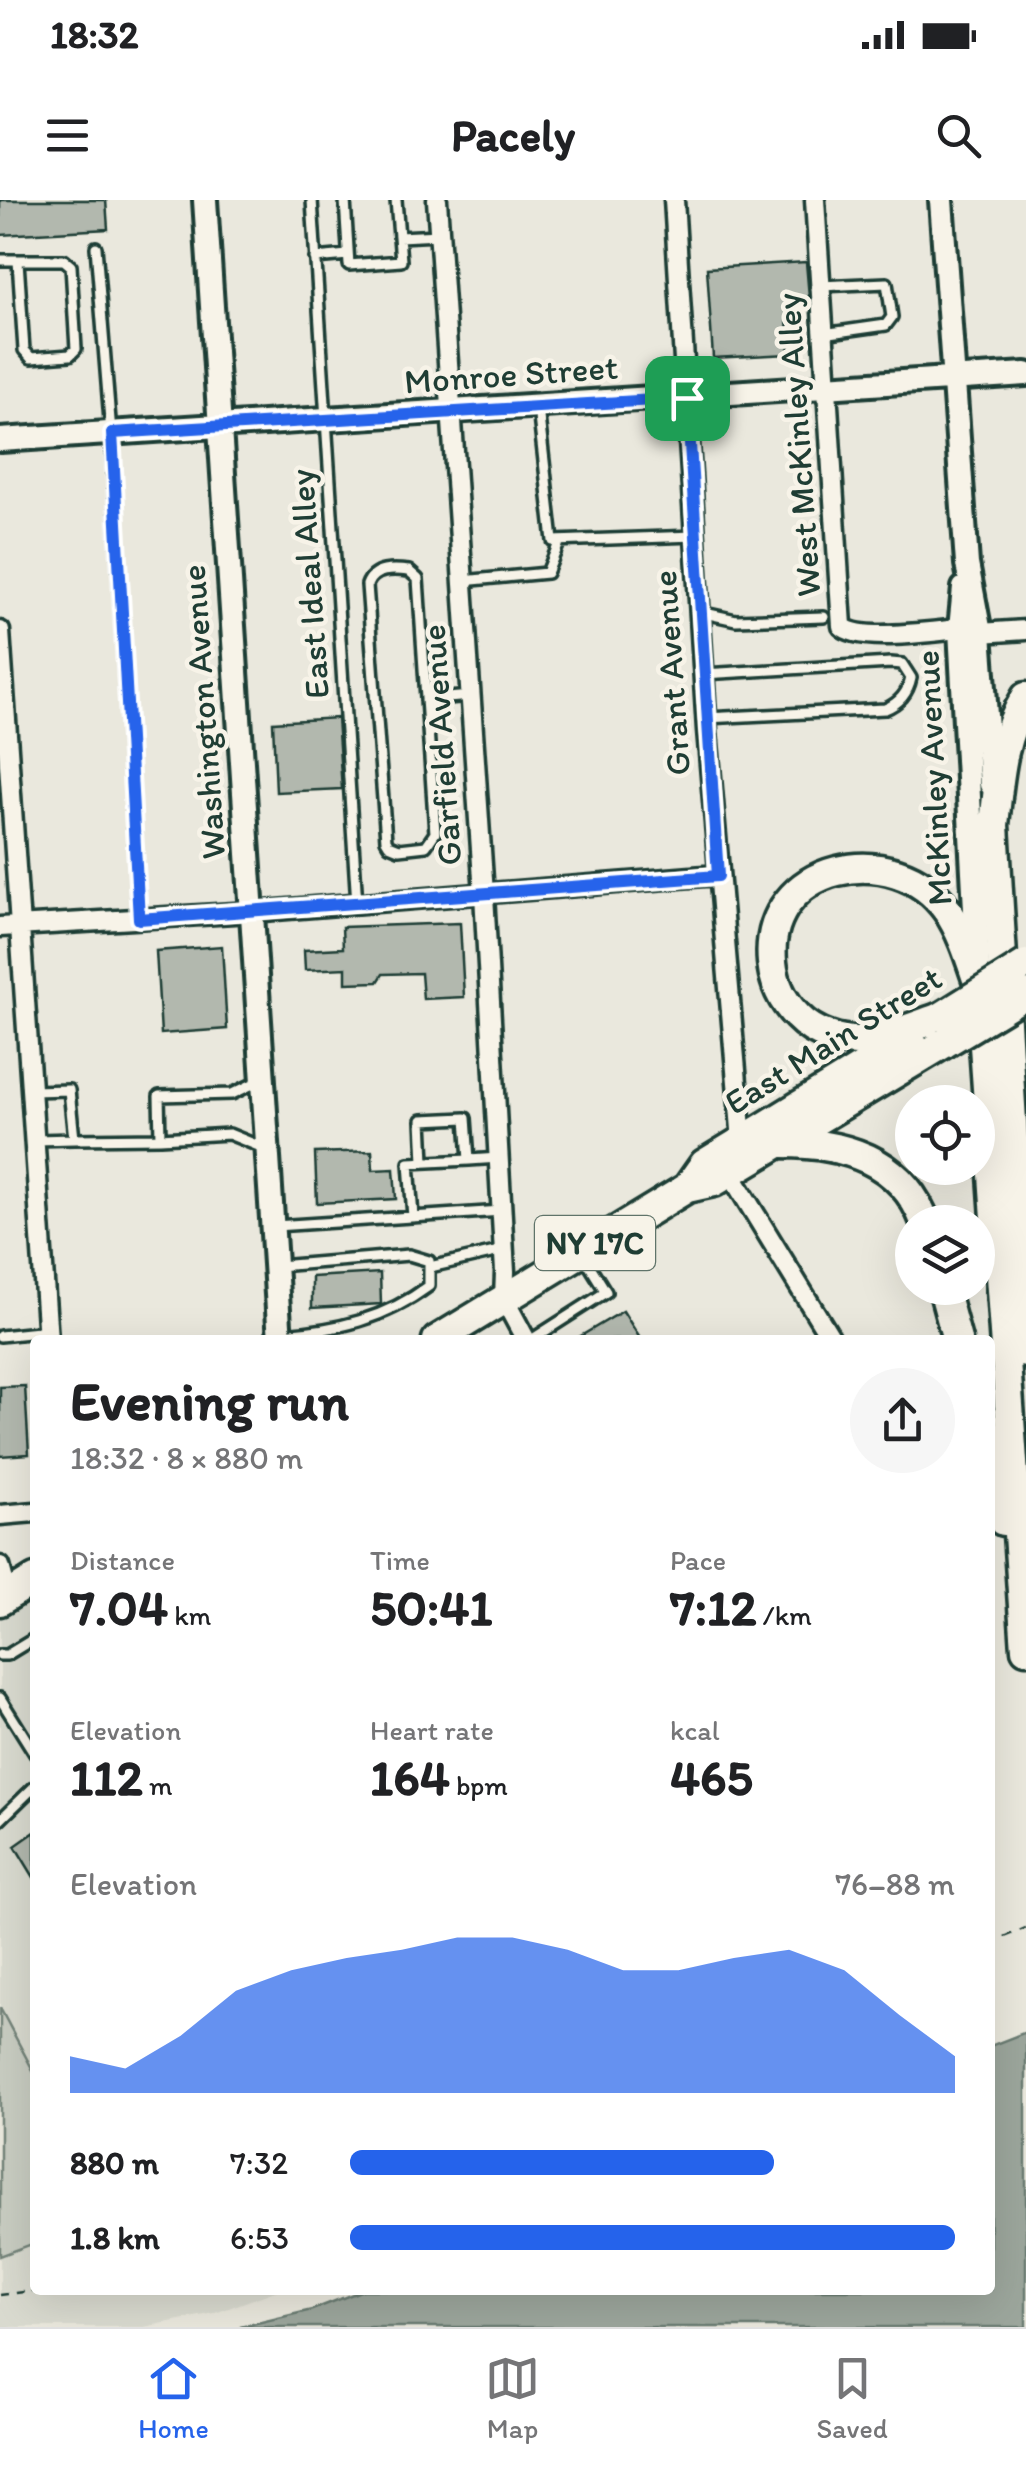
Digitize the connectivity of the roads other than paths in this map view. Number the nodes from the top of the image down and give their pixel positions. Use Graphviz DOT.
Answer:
graph roads {
  1 [pos="205,200"];
  2 [pos="312,200"];
  3 [pos="345,200"];
  4 [pos="396,200"];
  5 [pos="436,200"];
  6 [pos="674,200"];
  7 [pos="815,200"];
  8 [pos="941,200"];
  9 [pos="439,235"];
  10 [pos="399,237"];
  11 [pos="96,247"];
  12 [pos="348,255"];
  13 [pos="316,258"];
  14 [pos="0,260"];
  15 [pos="18,262"];
  16 [pos="820,286"];
  17 [pos="823,334"];
  18 [pos="1026,374"];
  19 [pos="953,378"];
  20 [pos="826,385"];
  21 [pos="687,398"];
  22 [pos="538,407"];
  23 [pos="450,413"];
  24 [pos="325,420"];
  25 [pos="219,426"];
  26 [pos="112,433"];
  27 [pos="0,440"];
  28 [pos="695,536"];
  29 [pos="558,543"];
  30 [pos="462,581"];
  31 [pos="700,612"];
  32 [pos="824,617"];
  33 [pos="1026,630"];
  34 [pos="0,631"];
  35 [pos="970,632"];
  36 [pos="703,674"];
  37 [pos="470,696"];
  38 [pos="1026,697"];
  39 [pos="426,700"];
  40 [pos="706,718"];
  41 [pos="994,824"];
  42 [pos="718,876"];
  43 [pos="484,894"];
  44 [pos="358,904"];
  45 [pos="251,912"];
  46 [pos="139,919"];
  47 [pos="20,926"];
  48 [pos="0,927"];
  49 [pos="1026,964"];
  50 [pos="980,988"];
  51 [pos="1026,994"];
  52 [pos="943,1030"];
  53 [pos="262,1080"];
  54 [pos="32,1092"];
  55 [pos="160,1138"];
  56 [pos="74,1139"];
  57 [pos="36,1140"];
  58 [pos="742,1141"];
  59 [pos="782,1142"];
  60 [pos="267,1150"];
  61 [pos="498,1158"];
  62 [pos="469,1160"];
  63 [pos="424,1162"];
  64 [pos="730,1173"];
  65 [pos="686,1188"];
  66 [pos="916,1205"];
  67 [pos="502,1211"];
  68 [pos="413,1217"];
  69 [pos="272,1226"];
  70 [pos="504,1250"];
  71 [pos="582,1252"];
  72 [pos="275,1266"];
  73 [pos="430,1267"];
  74 [pos="504,1299"];
  75 [pos="948,1305"];
  76 [pos="30,1335"];
  77 [pos="48,1335"];
  78 [pos="280,1335"];
  79 [pos="295,1335"];
  80 [pos="445,1335"];
  81 [pos="526,1335"];
  82 [pos="537,1335"];
  83 [pos="829,1335"];
  84 [pos="956,1335"];
  85 [pos="0,1336"];
  86 [pos="1026,1353"];
  87 [pos="995,1486"];
  88 [pos="30,1512"];
  89 [pos="0,1515"];
  90 [pos="0,1566"];
  91 [pos="1021,1576"];
  92 [pos="30,1583"];
  93 [pos="4,1598"];
  94 [pos="30,1641"];
  95 [pos="1026,1649"];
  96 [pos="0,1654"];
  97 [pos="0,1698"];
  98 [pos="30,1746"];
  99 [pos="30,1791"];
  100 [pos="0,1820"];
  1 -- 25 [label="street, Washington Avenue"];
  2 -- 13 [label="lane, East Ideal Alley"];
  3 -- 12 [label="lane"];
  4 -- 10 [label="lane"];
  5 -- 9 [label="street, Garfield Avenue"];
  6 -- 21 [label="street, Grant Avenue"];
  7 -- 16 [label="street, West McKinley Alley"];
  8 -- 19 [label="street, McKinley Avenue"];
  9 -- 10 [label="lane"];
  9 -- 23 [label="street, Garfield Avenue"];
  10 -- 12 [label="lane"];
  11 -- 26 [label="lane"];
  12 -- 13 [label="lane"];
  13 -- 24 [label="lane, East Ideal Alley"];
  14 -- 15 [label="lane"];
  15 -- 15 [label="lane"];
  16 -- 17 [label="street, West McKinley Alley"];
  16 -- 17 [label="lane"];
  17 -- 20 [label="street, West McKinley Alley"];
  18 -- 19 [label="street, Monroe Street"];
  19 -- 20 [label="street, Monroe Street"];
  19 -- 35 [label="street, McKinley Avenue"];
  20 -- 21 [label="street, Monroe Street"];
  20 -- 35 [label="street, West McKinley Alley"];
  21 -- 22 [label="street, Monroe Street"];
  21 -- 28 [label="street, Grant Avenue"];
  22 -- 23 [label="street, Monroe Street"];
  22 -- 29 [label="lane"];
  23 -- 24 [label="street, Monroe Street"];
  23 -- 30 [label="street, Garfield Avenue"];
  24 -- 25 [label="street, Monroe Street"];
  24 -- 44 [label="lane, East Ideal Alley"];
  25 -- 26 [label="street, Monroe Street"];
  25 -- 45 [label="street, Washington Avenue"];
  26 -- 27 [label="street, Monroe Street"];
  26 -- 46 [label="lane"];
  28 -- 29 [label="lane"];
  28 -- 31 [label="street, Grant Avenue"];
  29 -- 30 [label="lane"];
  30 -- 37 [label="street, Garfield Avenue"];
  31 -- 32 [label="lane"];
  31 -- 36 [label="street, Grant Avenue"];
  33 -- 35 [label="street"];
  34 -- 47 [label="street"];
  35 -- 41 [label="street, McKinley Avenue"];
  35 -- 50 [label="street, McKinley Avenue"];
  36 -- 40 [label="street, Grant Avenue"];
  36 -- 40 [label="lane"];
  37 -- 39 [label="lane"];
  37 -- 43 [label="street, Garfield Avenue"];
  38 -- 41 [label="main road"];
  39 -- 39 [label="lane"];
  40 -- 42 [label="street, Grant Avenue"];
  41 -- 86 [label="main road"];
  42 -- 43 [label="street"];
  42 -- 58 [label="street, Grant Avenue"];
  43 -- 44 [label="street"];
  43 -- 61 [label="street, Garfield Avenue"];
  44 -- 45 [label="street"];
  45 -- 46 [label="street"];
  45 -- 53 [label="street, Washington Avenue"];
  46 -- 47 [label="street"];
  47 -- 48 [label="street"];
  47 -- 54 [label="street"];
  49 -- 52 [label="main road, East Main Street / NY 17C, bridge"];
  50 -- 52 [label="main road"];
  50 -- 91 [label="main road"];
  51 -- 52 [label="main road, East Main Street / NY 17C, bridge"];
  52 -- 58 [label="main road, East Main Street / NY 17C"];
  52 -- 59 [label="main road, East Main Street / NY 17C"];
  53 -- 55 [label="lane"];
  53 -- 60 [label="street, Washington Avenue"];
  54 -- 56 [label="lane"];
  54 -- 57 [label="street"];
  55 -- 56 [label="lane"];
  55 -- 60 [label="lane"];
  56 -- 57 [label="lane"];
  57 -- 77 [label="street"];
  58 -- 65 [label="main road, East Main Street / NY 17C"];
  59 -- 64 [label="main road, East Main Street / NY 17C"];
  59 -- 66 [label="main road"];
  60 -- 69 [label="street, Washington Avenue"];
  61 -- 62 [label="lane"];
  61 -- 67 [label="street, Garfield Avenue"];
  62 -- 63 [label="lane"];
  62 -- 63 [label="lane"];
  63 -- 68 [label="lane"];
  64 -- 65 [label="main road, East Main Street / NY 17C"];
  64 -- 83 [label="street"];
  65 -- 71 [label="main road, East Main Street / NY 17C"];
  67 -- 68 [label="lane"];
  67 -- 70 [label="street, Garfield Avenue"];
  68 -- 69 [label="lane"];
  69 -- 72 [label="street, Washington Avenue"];
  70 -- 73 [label="lane"];
  70 -- 74 [label="street, Garfield Avenue"];
  71 -- 74 [label="main road, East Main Street / NY 17C"];
  71 -- 82 [label="lane"];
  72 -- 73 [label="lane"];
  72 -- 78 [label="street, Washington Avenue"];
  73 -- 79 [label="lane"];
  74 -- 80 [label="main road, East Main Street / NY 17C"];
  74 -- 81 [label="street, Garfield Avenue"];
  75 -- 84 [label="main road"];
  76 -- 85 [label="lane"];
  87 -- 91 [label="main road"];
  88 -- 89 [label="street"];
  90 -- 93 [label="street"];
  91 -- 95 [label="main road"];
  92 -- 93 [label="main road"];
  94 -- 96 [label="lane"];
  97 -- 98 [label="lane"];
  99 -- 100 [label="lane"];
}
